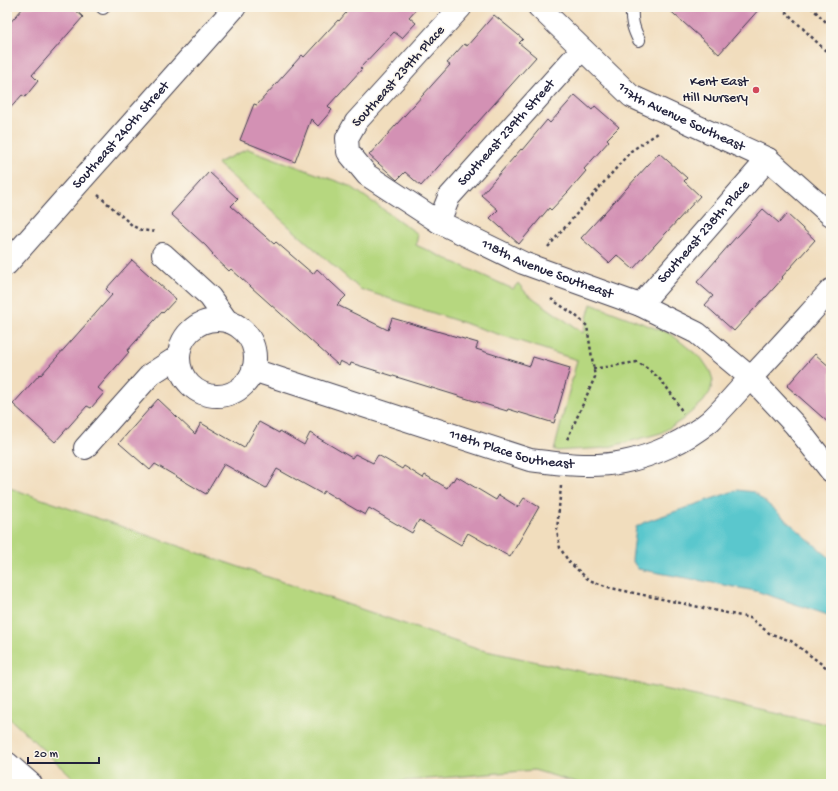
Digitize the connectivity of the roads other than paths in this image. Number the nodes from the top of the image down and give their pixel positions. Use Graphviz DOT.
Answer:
graph roads {
  1 [pos="235,7"];
  2 [pos="461,7"];
  3 [pos="539,7"];
  4 [pos="632,7"];
  5 [pos="639,40"];
  6 [pos="582,49"];
  7 [pos="348,152"];
  8 [pos="768,159"];
  9 [pos="831,216"];
  10 [pos="439,222"];
  11 [pos="163,254"];
  12 [pos="7,264"];
  13 [pos="828,300"];
  14 [pos="640,305"];
  15 [pos="227,321"];
  16 [pos="179,356"];
  17 [pos="254,370"];
  18 [pos="751,378"];
  19 [pos="85,448"];
  20 [pos="831,471"];
  21 [pos="7,763"];
  22 [pos="31,784"];
  1 -- 12 [label="street, Southeast 240th Street"];
  2 -- 7 [label="street, Southeast 239th Place"];
  3 -- 6 [label="street, 117th Avenue Southeast"];
  4 -- 5 [label="lane"];
  6 -- 8 [label="street, 117th Avenue Southeast"];
  6 -- 10 [label="street, Southeast 239th Street"];
  7 -- 10 [label="street, 118th Avenue Southeast"];
  8 -- 9 [label="street, 117th Avenue Southeast"];
  8 -- 14 [label="street, Southeast 238th Place"];
  10 -- 14 [label="street, 118th Avenue Southeast"];
  11 -- 15 [label="street"];
  13 -- 18 [label="street, 118th Place Southeast"];
  14 -- 18 [label="street, 118th Avenue Southeast"];
  15 -- 16 [label="street"];
  15 -- 17 [label="street"];
  16 -- 17 [label="street"];
  16 -- 19 [label="street"];
  17 -- 18 [label="street, 118th Place Southeast"];
  18 -- 20 [label="street, 118th Avenue Southeast"];
  21 -- 22 [label="street"];
}
